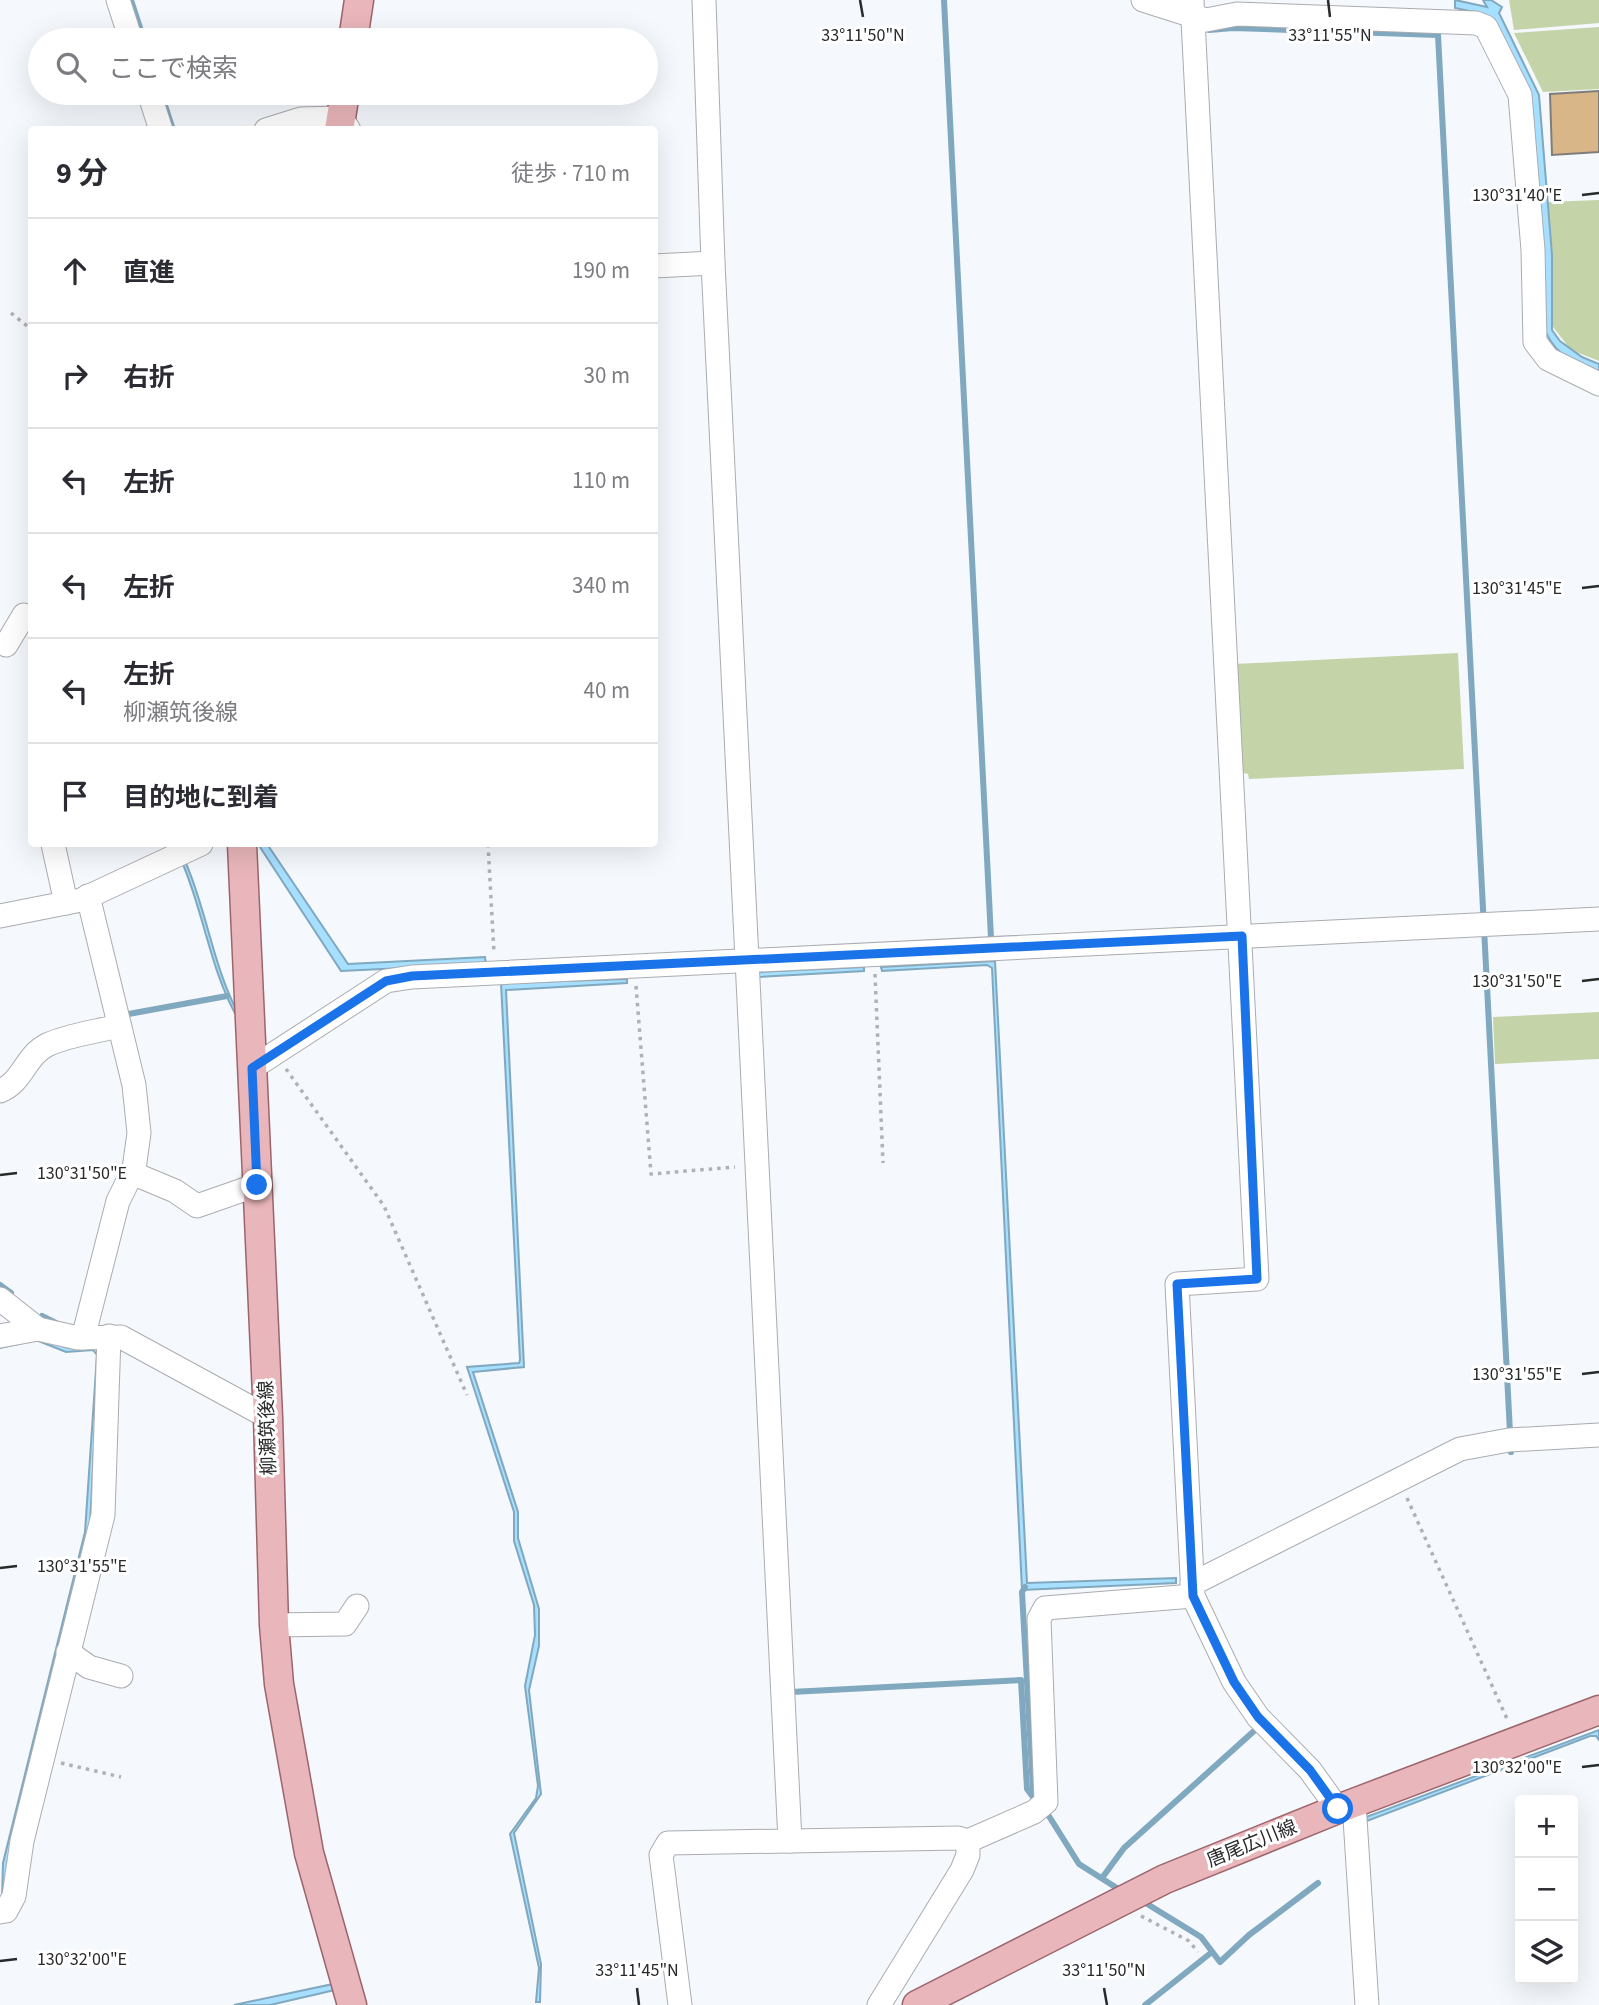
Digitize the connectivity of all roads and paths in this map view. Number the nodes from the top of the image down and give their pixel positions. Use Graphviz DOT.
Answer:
graph roads {
  1 [pos="118,0"];
  2 [pos="359,0"];
  3 [pos="704,0"];
  4 [pos="1143,0"];
  5 [pos="1192,8"];
  6 [pos="127,28"];
  7 [pos="355,28"];
  8 [pos="153,105"];
  9 [pos="343,117"];
  10 [pos="160,126"];
  11 [pos="279,126"];
  12 [pos="713,263"];
  13 [pos="658,266"];
  14 [pos="11,313"];
  15 [pos="28,327"];
  16 [pos="1599,384"];
  17 [pos="54,847"];
  18 [pos="194,847"];
  19 [pos="242,847"];
  20 [pos="488,847"];
  21 [pos="77,900"];
  22 [pos="0,916"];
  23 [pos="1599,919"];
  24 [pos="1242,936"];
  25 [pos="874,954"];
  26 [pos="748,960"];
  27 [pos="634,967"];
  28 [pos="495,975"];
  29 [pos="118,1026"];
  30 [pos="263,1060"];
  31 [pos="0,1091"];
  32 [pos="883,1163"];
  33 [pos="758,1166"];
  34 [pos="132,1172"];
  35 [pos="257,1185"];
  36 [pos="0,1299"];
  37 [pos="38,1329"];
  38 [pos="0,1336"];
  39 [pos="109,1336"];
  40 [pos="83,1338"];
  41 [pos="467,1395"];
  42 [pos="268,1416"];
  43 [pos="1599,1435"];
  44 [pos="1399,1480"];
  45 [pos="1193,1590"];
  46 [pos="357,1606"];
  47 [pos="274,1625"];
  48 [pos="68,1653"];
  49 [pos="121,1676"];
  50 [pos="1599,1710"];
  51 [pos="1517,1741"];
  52 [pos="41,1759"];
  53 [pos="121,1777"];
  54 [pos="1346,1806"];
  55 [pos="790,1841"];
  56 [pos="968,1841"];
  57 [pos="1117,1904"];
  58 [pos="0,1912"];
  59 [pos="1198,1952"];
  60 [pos="352,2005"];
  61 [pos="680,2005"];
  62 [pos="879,2005"];
  63 [pos="917,2005"];
  64 [pos="1367,2005"];
  1 -- 6 [label="street"];
  2 -- 7 [label="main road"];
  3 -- 12 [label="street"];
  4 -- 5 [label="street"];
  5 -- 16 [label="street"];
  5 -- 24 [label="street"];
  8 -- 10 [label="street"];
  9 -- 11 [label="street"];
  12 -- 13 [label="street"];
  12 -- 26 [label="street"];
  14 -- 15 [label="path"];
  17 -- 21 [label="street"];
  18 -- 21 [label="street"];
  19 -- 30 [label="main road, 柳瀬筑後線"];
  20 -- 28 [label="path"];
  21 -- 22 [label="street"];
  21 -- 29 [label="street"];
  23 -- 24 [label="street"];
  24 -- 25 [label="street"];
  24 -- 45 [label="street"];
  25 -- 26 [label="street"];
  25 -- 32 [label="path"];
  26 -- 27 [label="street"];
  26 -- 33 [label="street"];
  27 -- 28 [label="street"];
  27 -- 33 [label="path"];
  28 -- 30 [label="street"];
  29 -- 31 [label="street"];
  29 -- 34 [label="street"];
  30 -- 35 [label="main road, 柳瀬筑後線"];
  30 -- 41 [label="path"];
  33 -- 55 [label="street"];
  34 -- 35 [label="street"];
  34 -- 40 [label="street"];
  35 -- 42 [label="main road, 柳瀬筑後線"];
  36 -- 37 [label="street"];
  37 -- 38 [label="street"];
  37 -- 40 [label="street"];
  39 -- 40 [label="street"];
  39 -- 42 [label="street"];
  39 -- 48 [label="street"];
  42 -- 47 [label="main road, 柳瀬筑後線"];
  43 -- 44 [label="street"];
  44 -- 45 [label="street"];
  44 -- 51 [label="path"];
  45 -- 54 [label="street"];
  45 -- 56 [label="street"];
  46 -- 47 [label="street"];
  47 -- 60 [label="main road, 柳瀬筑後線"];
  48 -- 49 [label="street"];
  48 -- 52 [label="street"];
  50 -- 51 [label="main road, 唐尾広川線"];
  51 -- 54 [label="main road, 唐尾広川線"];
  52 -- 53 [label="path"];
  52 -- 58 [label="street"];
  54 -- 57 [label="main road, 唐尾広川線"];
  54 -- 64 [label="street"];
  55 -- 56 [label="street"];
  55 -- 61 [label="street"];
  56 -- 62 [label="street"];
  57 -- 59 [label="path"];
  57 -- 63 [label="main road, 唐尾広川線"];
}
